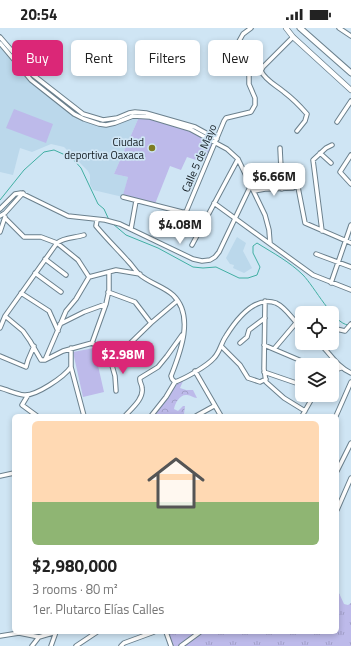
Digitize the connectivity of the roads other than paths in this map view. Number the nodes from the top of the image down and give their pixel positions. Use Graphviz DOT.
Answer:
graph roads {
  1 [pos="251,28"];
  2 [pos="286,28"];
  3 [pos="300,28"];
  4 [pos="339,28"];
  5 [pos="351,36"];
  6 [pos="0,37"];
  7 [pos="293,37"];
  8 [pos="0,43"];
  9 [pos="351,73"];
  10 [pos="351,90"];
  11 [pos="351,101"];
  12 [pos="338,122"];
  13 [pos="296,131"];
  14 [pos="216,140"];
  15 [pos="332,145"];
  16 [pos="280,148"];
  17 [pos="320,153"];
  18 [pos="351,156"];
  19 [pos="238,159"];
  20 [pos="331,162"];
  21 [pos="292,169"];
  22 [pos="351,184"];
  23 [pos="251,185"];
  24 [pos="293,188"];
  25 [pos="282,189"];
  26 [pos="254,191"];
  27 [pos="23,193"];
  28 [pos="122,197"];
  29 [pos="136,201"];
  30 [pos="214,203"];
  31 [pos="0,209"];
  32 [pos="5,213"];
  33 [pos="0,216"];
  34 [pos="5,218"];
  35 [pos="235,218"];
  36 [pos="97,220"];
  37 [pos="351,225"];
  38 [pos="131,229"];
  39 [pos="322,231"];
  40 [pos="0,232"];
  41 [pos="84,234"];
  42 [pos="346,241"];
  43 [pos="57,243"];
  44 [pos="270,243"];
  45 [pos="351,243"];
  46 [pos="192,245"];
  47 [pos="316,254"];
  48 [pos="45,260"];
  49 [pos="339,262"];
  50 [pos="351,267"];
  51 [pos="109,272"];
  52 [pos="35,273"];
  53 [pos="66,274"];
  54 [pos="140,274"];
  55 [pos="89,277"];
  56 [pos="331,283"];
  57 [pos="351,290"];
  58 [pos="61,292"];
  59 [pos="108,292"];
  60 [pos="21,293"];
  61 [pos="177,301"];
  62 [pos="266,301"];
  63 [pos="106,304"];
  64 [pos="5,316"];
  65 [pos="265,318"];
  66 [pos="295,322"];
  67 [pos="151,323"];
  68 [pos="60,324"];
  69 [pos="295,324"];
  70 [pos="351,324"];
  71 [pos="0,328"];
  72 [pos="58,331"];
  73 [pos="339,331"];
  74 [pos="184,332"];
  75 [pos="92,343"];
  76 [pos="240,343"];
  77 [pos="264,345"];
  78 [pos="34,346"];
  79 [pos="221,346"];
  80 [pos="71,348"];
  81 [pos="274,350"];
  82 [pos="327,350"];
  83 [pos="0,356"];
  84 [pos="115,356"];
  85 [pos="295,359"];
  86 [pos="45,360"];
  87 [pos="71,367"];
  88 [pos="341,368"];
  89 [pos="195,371"];
  90 [pos="264,372"];
  91 [pos="351,373"];
  92 [pos="266,379"];
  93 [pos="175,382"];
  94 [pos="295,383"];
  95 [pos="351,383"];
  96 [pos="0,388"];
  97 [pos="116,391"];
  98 [pos="28,395"];
  99 [pos="310,402"];
  100 [pos="214,406"];
  101 [pos="305,411"];
  102 [pos="34,414"];
  103 [pos="83,414"];
  104 [pos="127,414"];
  105 [pos="153,414"];
  106 [pos="200,414"];
  107 [pos="220,414"];
  108 [pos="303,414"];
  109 [pos="337,414"];
  110 [pos="351,443"];
  111 [pos="339,467"];
  112 [pos="12,473"];
  113 [pos="0,476"];
  114 [pos="351,478"];
  115 [pos="339,505"];
  116 [pos="13,634"];
  117 [pos="24,634"];
  118 [pos="49,634"];
  119 [pos="55,634"];
  120 [pos="94,634"];
  121 [pos="149,634"];
  122 [pos="167,634"];
  123 [pos="197,634"];
  124 [pos="0,636"];
  125 [pos="39,637"];
  126 [pos="32,646"];
  127 [pos="51,646"];
  128 [pos="76,646"];
  129 [pos="121,646"];
  130 [pos="171,646"];
  131 [pos="181,646"];
  1 -- 14 [label="street, Calle 5 de Mayo"];
  2 -- 7 [label="street"];
  3 -- 9 [label="main road"];
  4 -- 5 [label="street"];
  6 -- 14 [label="street"];
  7 -- 10 [label="street"];
  7 -- 13 [label="street"];
  8 -- 14 [label="street"];
  11 -- 12 [label="street"];
  14 -- 19 [label="street"];
  14 -- 29 [label="street, Calle 5 de Mayo"];
  15 -- 17 [label="street"];
  16 -- 25 [label="street"];
  17 -- 20 [label="street"];
  17 -- 39 [label="street"];
  18 -- 22 [label="street"];
  19 -- 23 [label="street"];
  19 -- 30 [label="street"];
  21 -- 39 [label="street"];
  23 -- 26 [label="street"];
  23 -- 35 [label="street"];
  24 -- 25 [label="street"];
  25 -- 26 [label="street"];
  26 -- 44 [label="street"];
  27 -- 31 [label="street"];
  27 -- 32 [label="street"];
  27 -- 36 [label="street"];
  28 -- 29 [label="street, Calle 5 de Mayo"];
  29 -- 38 [label="street"];
  30 -- 35 [label="street"];
  30 -- 46 [label="street"];
  32 -- 33 [label="street"];
  32 -- 34 [label="street"];
  34 -- 40 [label="street"];
  34 -- 43 [label="street"];
  35 -- 38 [label="street"];
  35 -- 44 [label="street"];
  36 -- 38 [label="street"];
  36 -- 54 [label="street"];
  37 -- 42 [label="street"];
  39 -- 42 [label="street"];
  41 -- 43 [label="street"];
  42 -- 45 [label="street"];
  42 -- 49 [label="street"];
  43 -- 48 [label="street"];
  43 -- 55 [label="street"];
  44 -- 56 [label="street"];
  47 -- 49 [label="street"];
  48 -- 52 [label="street"];
  48 -- 53 [label="street"];
  49 -- 50 [label="street"];
  49 -- 56 [label="street"];
  51 -- 54 [label="street"];
  51 -- 55 [label="street"];
  51 -- 59 [label="street"];
  52 -- 58 [label="street"];
  52 -- 60 [label="street"];
  54 -- 61 [label="street"];
  55 -- 68 [label="street"];
  56 -- 57 [label="street"];
  59 -- 63 [label="street"];
  59 -- 67 [label="street"];
  60 -- 64 [label="street"];
  60 -- 72 [label="street"];
  61 -- 67 [label="street"];
  61 -- 74 [label="street"];
  62 -- 65 [label="street"];
  62 -- 66 [label="street"];
  62 -- 79 [label="street"];
  63 -- 68 [label="street"];
  63 -- 75 [label="street"];
  64 -- 71 [label="street"];
  64 -- 78 [label="street"];
  65 -- 76 [label="street"];
  65 -- 77 [label="street"];
  67 -- 84 [label="street"];
  68 -- 72 [label="street"];
  69 -- 81 [label="street"];
  70 -- 73 [label="street"];
  72 -- 86 [label="street"];
  74 -- 93 [label="street"];
  74 -- 104 [label="street"];
  75 -- 80 [label="street"];
  75 -- 84 [label="street"];
  77 -- 81 [label="street"];
  77 -- 90 [label="street"];
  78 -- 83 [label="street"];
  78 -- 86 [label="street"];
  79 -- 89 [label="street"];
  79 -- 92 [label="street"];
  80 -- 86 [label="street"];
  80 -- 87 [label="street"];
  81 -- 85 [label="street"];
  82 -- 88 [label="street"];
  84 -- 97 [label="street"];
  87 -- 98 [label="street"];
  87 -- 103 [label="street"];
  88 -- 91 [label="street"];
  89 -- 93 [label="street"];
  89 -- 100 [label="street"];
  90 -- 92 [label="street"];
  90 -- 94 [label="street"];
  92 -- 101 [label="street"];
  93 -- 105 [label="street"];
  95 -- 109 [label="street"];
  96 -- 98 [label="street"];
  98 -- 102 [label="street"];
  99 -- 101 [label="street"];
  100 -- 106 [label="street"];
  100 -- 107 [label="street"];
  101 -- 108 [label="street"];
  110 -- 111 [label="street"];
  112 -- 113 [label="street"];
  114 -- 115 [label="street"];
  116 -- 124 [label="street"];
  117 -- 125 [label="street"];
  118 -- 125 [label="street"];
  119 -- 127 [label="street"];
  120 -- 128 [label="street"];
  121 -- 129 [label="street"];
  122 -- 130 [label="street"];
  123 -- 131 [label="street"];
  125 -- 126 [label="street"];
}
